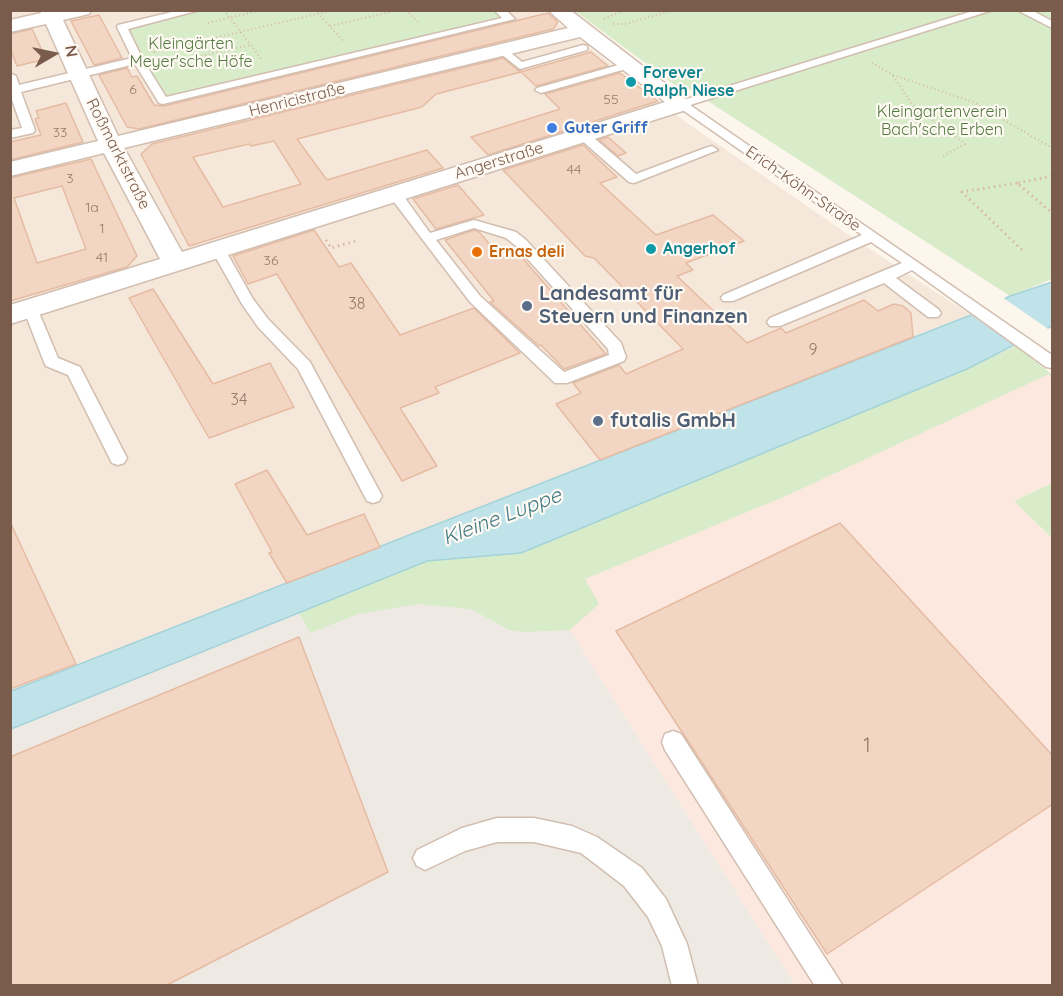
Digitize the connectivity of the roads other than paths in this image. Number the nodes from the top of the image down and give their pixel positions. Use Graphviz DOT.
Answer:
graph roads {
  1 [pos="82,10"];
  2 [pos="195,10"];
  3 [pos="500,10"];
  4 [pos="557,10"];
  5 [pos="988,10"];
  6 [pos="1022,10"];
  7 [pos="51,14"];
  8 [pos="1053,25"];
  9 [pos="10,26"];
  10 [pos="583,39"];
  11 [pos="139,62"];
  12 [pos="629,65"];
  13 [pos="78,75"];
  14 [pos="10,76"];
  15 [pos="13,90"];
  16 [pos="542,90"];
  17 [pos="681,104"];
  18 [pos="10,134"];
  19 [pos="583,135"];
  20 [pos="111,145"];
  21 [pos="712,150"];
  22 [pos="10,169"];
  23 [pos="395,194"];
  24 [pos="872,236"];
  25 [pos="427,238"];
  26 [pos="218,249"];
  27 [pos="175,263"];
  28 [pos="913,264"];
  29 [pos="886,277"];
  30 [pos="728,298"];
  31 [pos="20,311"];
  32 [pos="933,313"];
  33 [pos="775,322"];
  34 [pos="1053,363"];
  35 [pos="118,458"];
  36 [pos="373,496"];
  37 [pos="673,742"];
  38 [pos="425,858"];
  39 [pos="685,986"];
  40 [pos="830,986"];
  1 -- 7 [label="street"];
  2 -- 11 [label="lane"];
  3 -- 11 [label="lane"];
  4 -- 10 [label="street, Erich-Köhn-Straße"];
  5 -- 17 [label="lane, Angerstraße"];
  6 -- 8 [label="lane"];
  7 -- 9 [label="street"];
  7 -- 13 [label="street, Roßmarktstraße"];
  10 -- 12 [label="street, Erich-Köhn-Straße"];
  10 -- 20 [label="street, Henricistraße"];
  11 -- 13 [label="lane"];
  12 -- 16 [label="lane"];
  12 -- 17 [label="street, Erich-Köhn-Straße"];
  13 -- 15 [label="lane"];
  13 -- 20 [label="street, Roßmarktstraße"];
  14 -- 15 [label="lane"];
  15 -- 18 [label="lane"];
  17 -- 19 [label="street, Angerstraße"];
  17 -- 24 [label="lane, Erich-Köhn-Straße"];
  19 -- 21 [label="lane"];
  19 -- 23 [label="street, Angerstraße"];
  20 -- 22 [label="street, Henricistraße"];
  20 -- 27 [label="street, Roßmarktstraße"];
  23 -- 25 [label="lane"];
  23 -- 26 [label="street, Angerstraße"];
  24 -- 28 [label="lane, Erich-Köhn-Straße"];
  24 -- 30 [label="lane"];
  25 -- 25 [label="lane"];
  26 -- 27 [label="street, Angerstraße"];
  26 -- 36 [label="lane"];
  27 -- 31 [label="street, Angerstraße"];
  28 -- 29 [label="lane"];
  28 -- 34 [label="lane, Erich-Köhn-Straße"];
  29 -- 32 [label="lane"];
  29 -- 33 [label="lane"];
  31 -- 35 [label="lane"];
  37 -- 40 [label="lane"];
  38 -- 39 [label="lane"];
}
